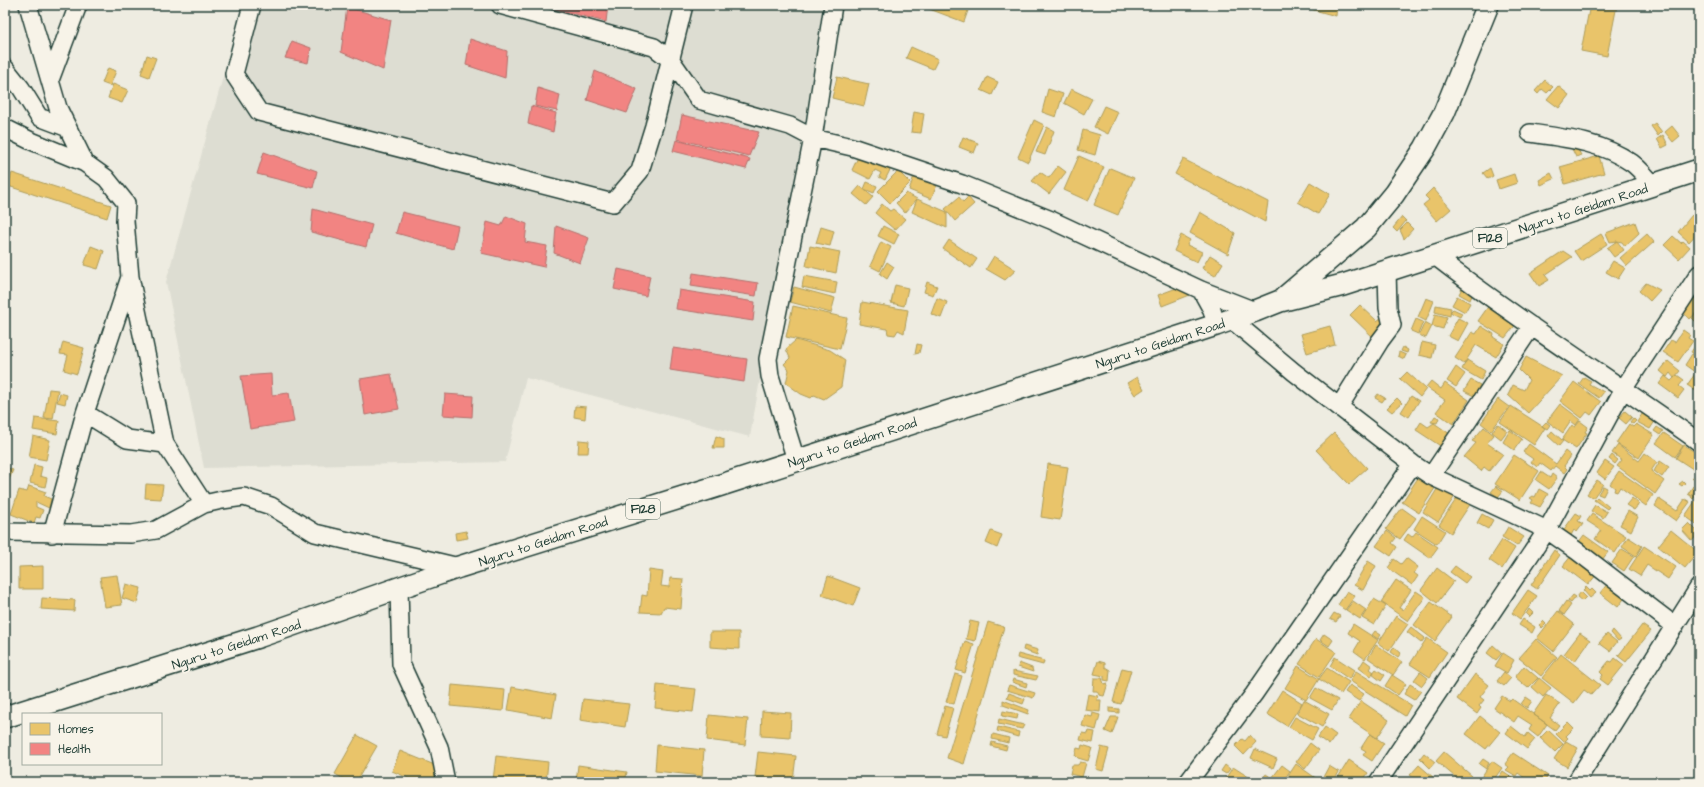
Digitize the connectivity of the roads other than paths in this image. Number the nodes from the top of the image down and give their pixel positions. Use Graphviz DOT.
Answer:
graph roads {
  1 [pos="28,5"];
  2 [pos="78,5"];
  3 [pos="252,5"];
  4 [pos="500,5"];
  5 [pos="684,5"];
  6 [pos="833,5"];
  7 [pos="1488,5"];
  8 [pos="671,60"];
  9 [pos="5,68"];
  10 [pos="50,80"];
  11 [pos="5,128"];
  12 [pos="68,128"];
  13 [pos="1530,133"];
  14 [pos="813,138"];
  15 [pos="85,163"];
  16 [pos="1699,170"];
  17 [pos="1654,185"];
  18 [pos="1435,256"];
  19 [pos="1387,271"];
  20 [pos="1699,274"];
  21 [pos="130,277"];
  22 [pos="1201,290"];
  23 [pos="1280,301"];
  24 [pos="1255,311"];
  25 [pos="1224,322"];
  26 [pos="1532,326"];
  27 [pos="1624,388"];
  28 [pos="1339,407"];
  29 [pos="85,413"];
  30 [pos="1699,442"];
  31 [pos="165,444"];
  32 [pos="796,460"];
  33 [pos="1413,464"];
  34 [pos="1431,476"];
  35 [pos="204,504"];
  36 [pos="1547,530"];
  37 [pos="5,532"];
  38 [pos="52,534"];
  39 [pos="459,567"];
  40 [pos="1699,587"];
  41 [pos="399,588"];
  42 [pos="1675,626"];
  43 [pos="5,717"];
  44 [pos="446,782"];
  45 [pos="1188,782"];
  46 [pos="1378,782"];
  47 [pos="1576,782"];
  1 -- 10 [label="street"];
  2 -- 10 [label="street"];
  3 -- 8 [label="street"];
  4 -- 8 [label="street"];
  5 -- 8 [label="street"];
  6 -- 14 [label="street"];
  7 -- 23 [label="main road"];
  8 -- 14 [label="street"];
  9 -- 12 [label="street"];
  10 -- 12 [label="street"];
  11 -- 15 [label="street"];
  12 -- 15 [label="street"];
  13 -- 17 [label="street"];
  14 -- 22 [label="street"];
  14 -- 32 [label="street"];
  15 -- 21 [label="street"];
  16 -- 17 [label="main road, Nguru to Geidam Road / F128"];
  17 -- 18 [label="main road, Nguru to Geidam Road / F128"];
  18 -- 19 [label="main road, Nguru to Geidam Road / F128"];
  18 -- 26 [label="street"];
  19 -- 23 [label="main road, Nguru to Geidam Road / F128"];
  19 -- 28 [label="street"];
  20 -- 27 [label="street"];
  21 -- 29 [label="street"];
  21 -- 31 [label="street"];
  22 -- 24 [label="street"];
  22 -- 25 [label="street"];
  23 -- 24 [label="main road, Nguru to Geidam Road / F128"];
  24 -- 25 [label="main road, Nguru to Geidam Road / F128"];
  25 -- 28 [label="street"];
  25 -- 32 [label="main road, Nguru to Geidam Road / F128"];
  26 -- 27 [label="street"];
  26 -- 34 [label="street"];
  27 -- 30 [label="street"];
  27 -- 36 [label="street"];
  28 -- 33 [label="street"];
  29 -- 31 [label="street"];
  29 -- 38 [label="street"];
  31 -- 35 [label="street"];
  32 -- 39 [label="main road, Nguru to Geidam Road / F128"];
  33 -- 34 [label="street"];
  33 -- 45 [label="street"];
  34 -- 36 [label="street"];
  35 -- 38 [label="street"];
  35 -- 39 [label="street"];
  36 -- 42 [label="street"];
  36 -- 46 [label="street"];
  37 -- 38 [label="street"];
  39 -- 41 [label="main road, Nguru to Geidam Road / F128"];
  40 -- 42 [label="street"];
  41 -- 43 [label="main road, Nguru to Geidam Road / F128"];
  41 -- 44 [label="street"];
  42 -- 47 [label="street"];
}
